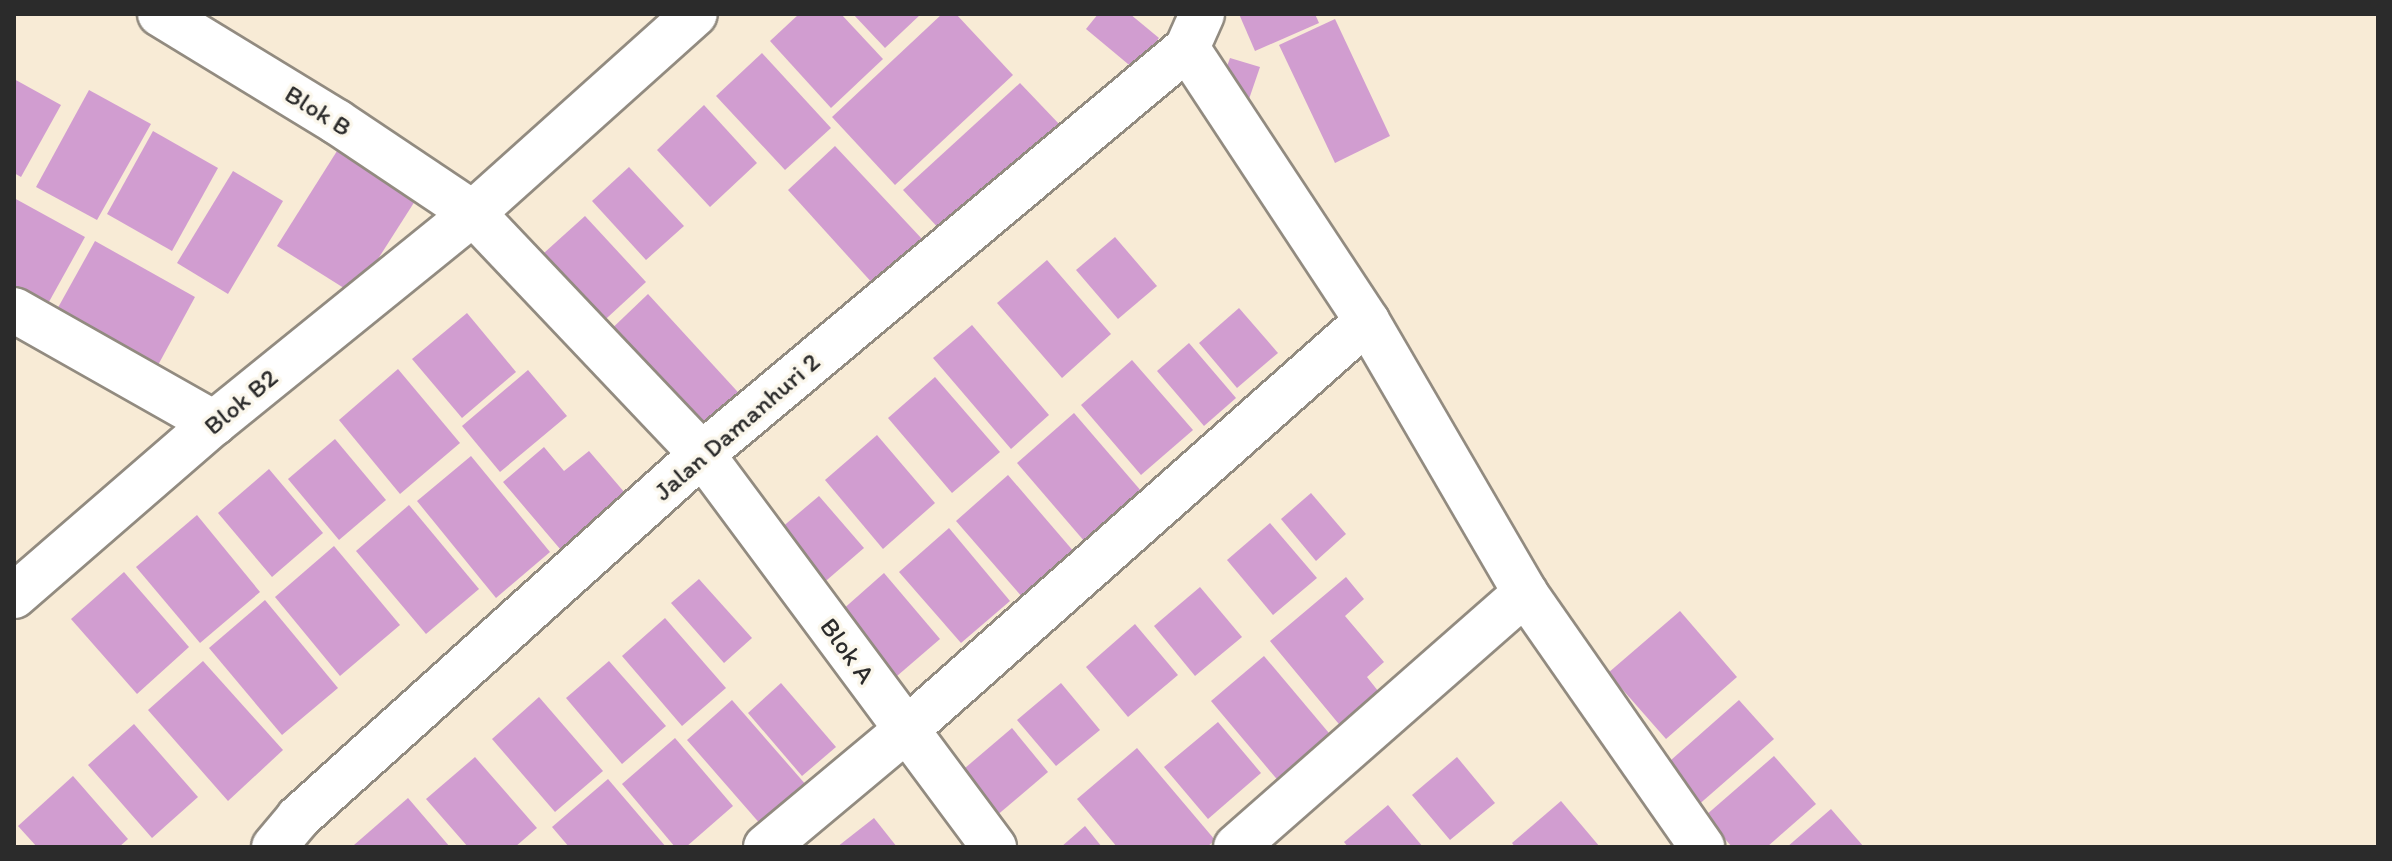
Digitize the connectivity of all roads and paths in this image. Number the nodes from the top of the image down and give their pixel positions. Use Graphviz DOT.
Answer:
graph roads {
  1 [pos="160,14"];
  2 [pos="695,14"];
  3 [pos="1194,31"];
  4 [pos="473,213"];
  5 [pos="14,310"];
  6 [pos="1367,321"];
  7 [pos="214,423"];
  8 [pos="702,454"];
  9 [pos="1525,593"];
  10 [pos="14,596"];
  11 [pos="906,730"];
  12 [pos="274,847"];
  13 [pos="766,847"];
  14 [pos="994,847"];
  15 [pos="1236,847"];
  16 [pos="1702,847"];
  1 -- 4 [label="street, Blok B"];
  2 -- 4 [label="street, Blok B2"];
  3 -- 6 [label="street"];
  3 -- 8 [label="street, Jalan Damanhuri 2"];
  4 -- 7 [label="street, Blok B2"];
  4 -- 8 [label="street, Blok B"];
  5 -- 7 [label="street"];
  6 -- 9 [label="street"];
  6 -- 11 [label="street"];
  7 -- 10 [label="street, Blok B2"];
  8 -- 11 [label="street, Blok A"];
  8 -- 12 [label="street, Jalan Damanhuri 2"];
  9 -- 15 [label="street"];
  9 -- 16 [label="street"];
  11 -- 13 [label="street"];
  11 -- 14 [label="street, Blok A"];
}
